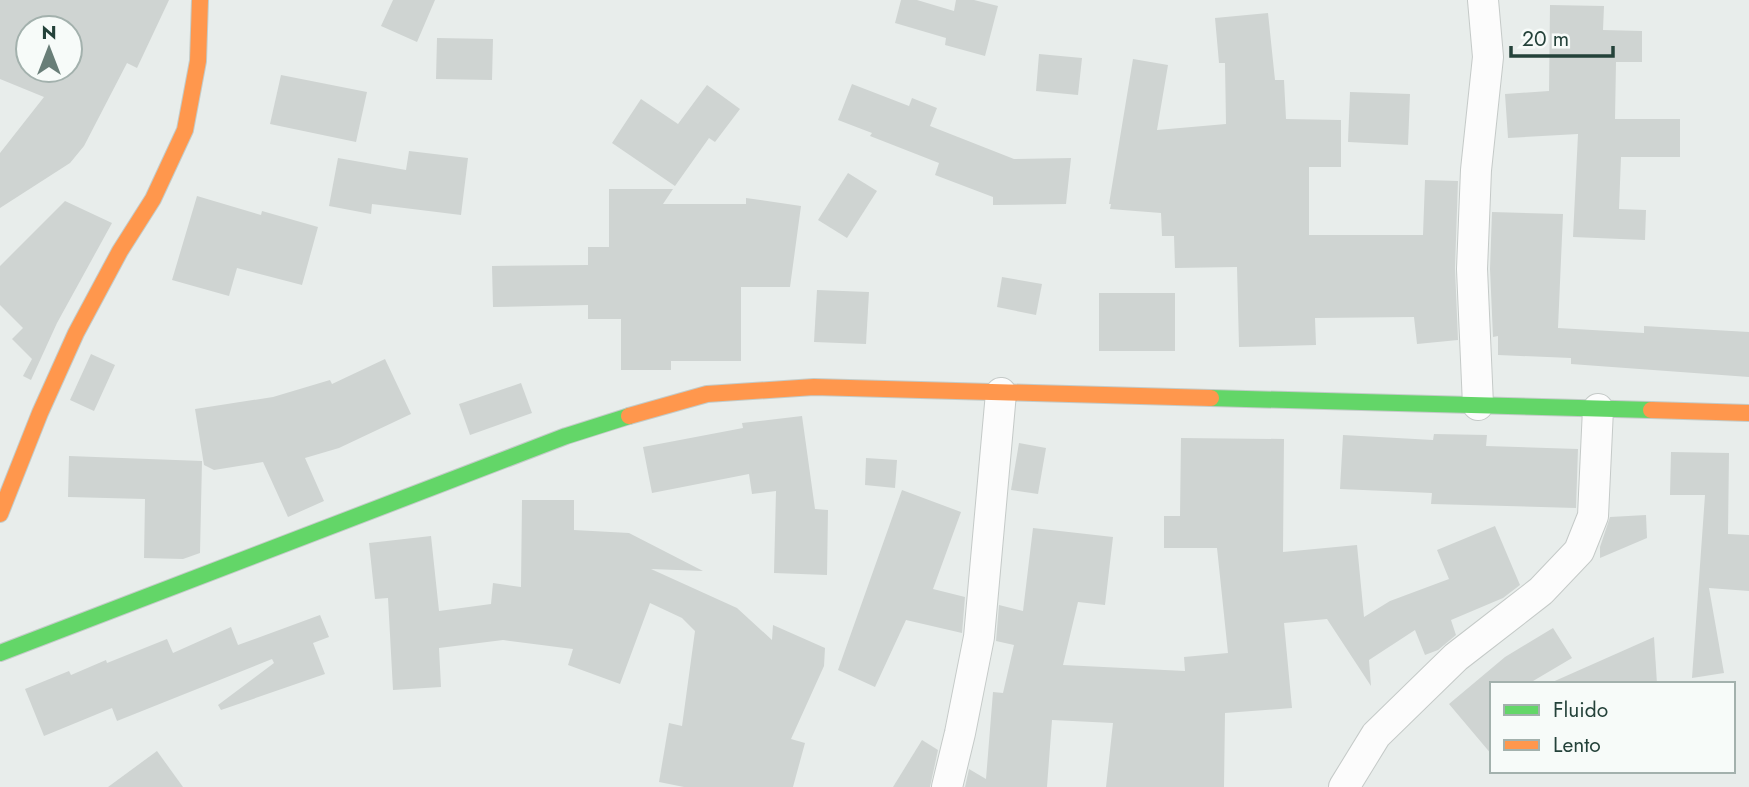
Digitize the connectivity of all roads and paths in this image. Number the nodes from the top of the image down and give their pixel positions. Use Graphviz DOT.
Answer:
graph roads {
  1 [pos="200,0"];
  2 [pos="1483,0"];
  3 [pos="1001,393"];
  4 [pos="1478,405"];
  5 [pos="1598,409"];
  6 [pos="1749,413"];
  7 [pos="0,513"];
  8 [pos="0,653"];
  9 [pos="947,787"];
  10 [pos="1344,787"];
  1 -- 7 [label="street"];
  2 -- 4 [label="street"];
  3 -- 4 [label="street"];
  3 -- 8 [label="street"];
  3 -- 9 [label="street"];
  4 -- 5 [label="street"];
  5 -- 6 [label="street"];
  5 -- 10 [label="street"];
}
